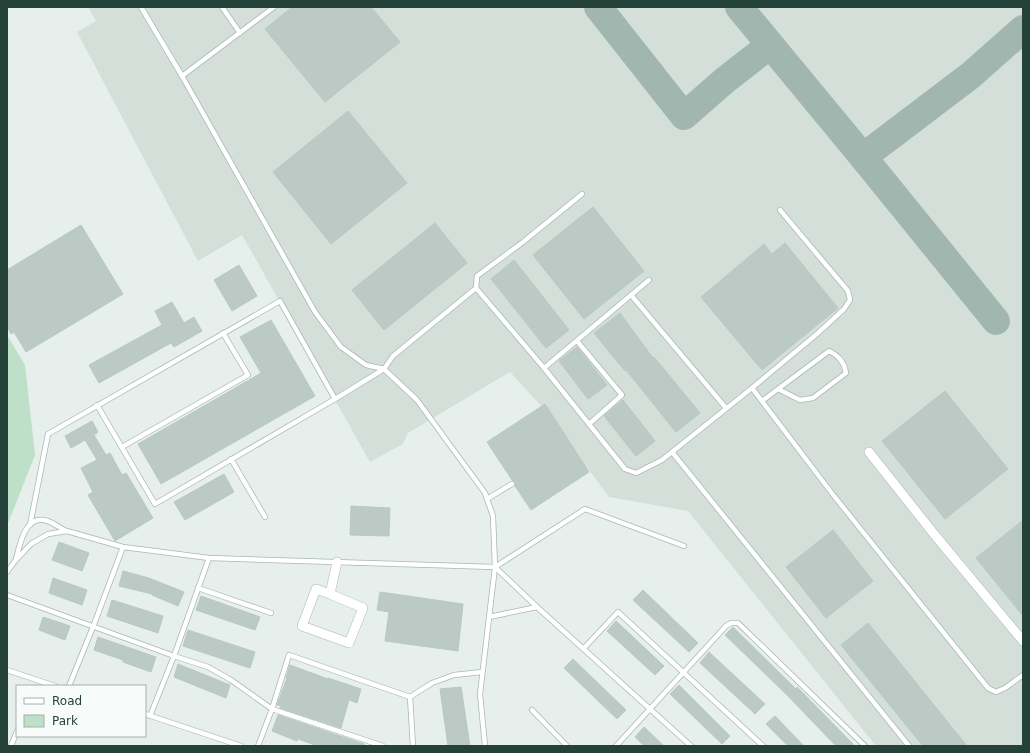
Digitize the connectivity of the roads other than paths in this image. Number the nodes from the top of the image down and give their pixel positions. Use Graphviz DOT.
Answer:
graph roads {
  1 [pos="140,7"];
  2 [pos="222,7"];
  3 [pos="274,7"];
  4 [pos="240,33"];
  5 [pos="182,76"];
  6 [pos="582,194"];
  7 [pos="780,210"];
  8 [pos="649,280"];
  9 [pos="476,288"];
  10 [pos="631,295"];
  11 [pos="223,333"];
  12 [pos="577,341"];
  13 [pos="544,368"];
  14 [pos="384,369"];
  15 [pos="752,388"];
  16 [pos="778,389"];
  17 [pos="335,399"];
  18 [pos="762,401"];
  19 [pos="97,405"];
  20 [pos="726,408"];
  21 [pos="589,424"];
  22 [pos="122,447"];
  23 [pos="672,452"];
  24 [pos="869,452"];
  25 [pos="231,459"];
  26 [pos="512,484"];
  27 [pos="487,499"];
  28 [pos="265,517"];
  29 [pos="30,525"];
  30 [pos="67,531"];
  31 [pos="684,546"];
  32 [pos="123,547"];
  33 [pos="209,558"];
  34 [pos="16,560"];
  35 [pos="337,562"];
  36 [pos="495,566"];
  37 [pos="7,572"];
  38 [pos="198,588"];
  39 [pos="330,594"];
  40 [pos="7,595"];
  41 [pos="537,607"];
  42 [pos="271,613"];
  43 [pos="489,617"];
  44 [pos="93,627"];
  45 [pos="1023,641"];
  46 [pos="584,648"];
  47 [pos="174,656"];
  48 [pos="7,670"];
  49 [pos="482,672"];
  50 [pos="684,672"];
  51 [pos="1023,675"];
  52 [pos="37,680"];
  53 [pos="35,685"];
  54 [pos="52,685"];
  55 [pos="69,685"];
  56 [pos="410,697"];
  57 [pos="272,709"];
  58 [pos="651,709"];
  59 [pos="532,710"];
  60 [pos="147,715"];
  61 [pos="16,734"];
  62 [pos="11,746"];
  63 [pos="241,746"];
  64 [pos="258,746"];
  65 [pos="383,746"];
  66 [pos="413,746"];
  67 [pos="485,746"];
  68 [pos="567,746"];
  69 [pos="616,746"];
  70 [pos="691,746"];
  71 [pos="762,746"];
  72 [pos="865,746"];
  73 [pos="909,746"];
  1 -- 5 [label="lane"];
  2 -- 4 [label="lane"];
  3 -- 4 [label="lane"];
  4 -- 5 [label="lane"];
  5 -- 14 [label="lane"];
  6 -- 9 [label="lane"];
  7 -- 15 [label="lane"];
  8 -- 10 [label="lane"];
  9 -- 13 [label="lane"];
  9 -- 14 [label="lane"];
  10 -- 12 [label="lane"];
  10 -- 20 [label="lane"];
  11 -- 17 [label="lane"];
  11 -- 19 [label="lane"];
  11 -- 22 [label="lane"];
  12 -- 13 [label="lane"];
  12 -- 21 [label="lane"];
  13 -- 21 [label="lane"];
  14 -- 17 [label="lane"];
  14 -- 27 [label="lane"];
  15 -- 18 [label="lane"];
  15 -- 20 [label="lane"];
  16 -- 16 [label="lane"];
  16 -- 18 [label="lane"];
  17 -- 25 [label="lane"];
  18 -- 51 [label="lane"];
  19 -- 22 [label="lane"];
  19 -- 29 [label="lane"];
  20 -- 23 [label="lane"];
  21 -- 23 [label="lane"];
  22 -- 25 [label="lane"];
  23 -- 73 [label="lane"];
  24 -- 45 [label="street"];
  25 -- 28 [label="lane"];
  26 -- 27 [label="lane"];
  27 -- 36 [label="lane"];
  29 -- 30 [label="lane"];
  29 -- 34 [label="lane"];
  30 -- 32 [label="lane"];
  30 -- 34 [label="lane"];
  31 -- 36 [label="lane"];
  32 -- 33 [label="lane"];
  32 -- 44 [label="lane"];
  33 -- 35 [label="lane"];
  33 -- 38 [label="lane"];
  34 -- 37 [label="lane"];
  35 -- 36 [label="lane"];
  35 -- 39 [label="street"];
  36 -- 41 [label="lane"];
  36 -- 43 [label="lane"];
  38 -- 42 [label="lane"];
  38 -- 47 [label="lane"];
  39 -- 39 [label="street"];
  40 -- 44 [label="lane"];
  41 -- 43 [label="lane"];
  41 -- 46 [label="lane"];
  43 -- 49 [label="lane"];
  44 -- 47 [label="lane"];
  44 -- 55 [label="lane"];
  46 -- 50 [label="lane"];
  46 -- 58 [label="lane"];
  47 -- 57 [label="lane"];
  47 -- 60 [label="lane"];
  48 -- 52 [label="lane"];
  49 -- 56 [label="lane"];
  49 -- 67 [label="lane"];
  50 -- 58 [label="lane"];
  50 -- 71 [label="lane"];
  50 -- 72 [label="lane"];
  52 -- 53 [label="lane"];
  52 -- 54 [label="lane"];
  56 -- 57 [label="lane"];
  56 -- 66 [label="lane"];
  57 -- 64 [label="lane"];
  57 -- 65 [label="lane"];
  58 -- 69 [label="lane"];
  58 -- 70 [label="lane"];
  59 -- 68 [label="lane"];
  60 -- 63 [label="lane"];
  61 -- 62 [label="lane"];
}
